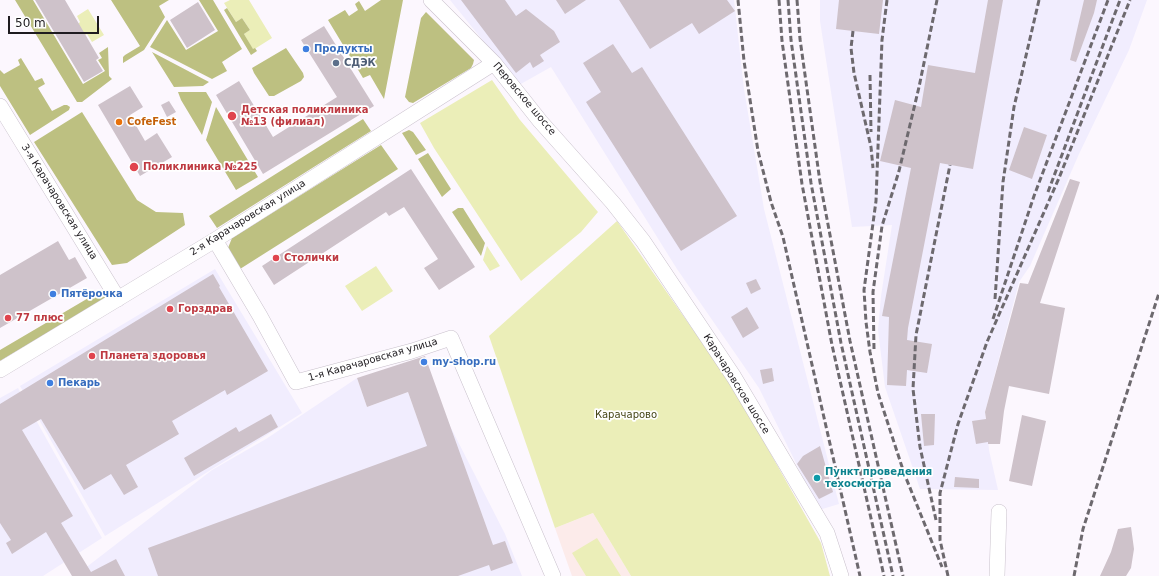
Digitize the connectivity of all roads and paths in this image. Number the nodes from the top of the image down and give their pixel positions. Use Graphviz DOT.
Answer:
graph roads {
  1 [pos="431,0"];
  2 [pos="494,63"];
  3 [pos="0,106"];
  4 [pos="612,203"];
  5 [pos="215,240"];
  6 [pos="118,299"];
  7 [pos="0,370"];
  8 [pos="999,512"];
  9 [pos="553,576"];
  10 [pos="841,576"];
  11 [pos="996,576"];
  1 -- 2 [label="street, Перовское шоссе"];
  2 -- 4 [label="street, Перовское шоссе"];
  2 -- 5 [label="street, 2-я Карачаровская улица"];
  3 -- 6 [label="street, 3-я Карачаровская улица"];
  4 -- 10 [label="street, Карачаровское шоссе"];
  5 -- 6 [label="street, 2-я Карачаровская улица"];
  5 -- 9 [label="street, 1-я Карачаровская улица"];
  6 -- 7 [label="street, 2-я Карачаровская улица"];
  8 -- 11 [label="street"];
}
